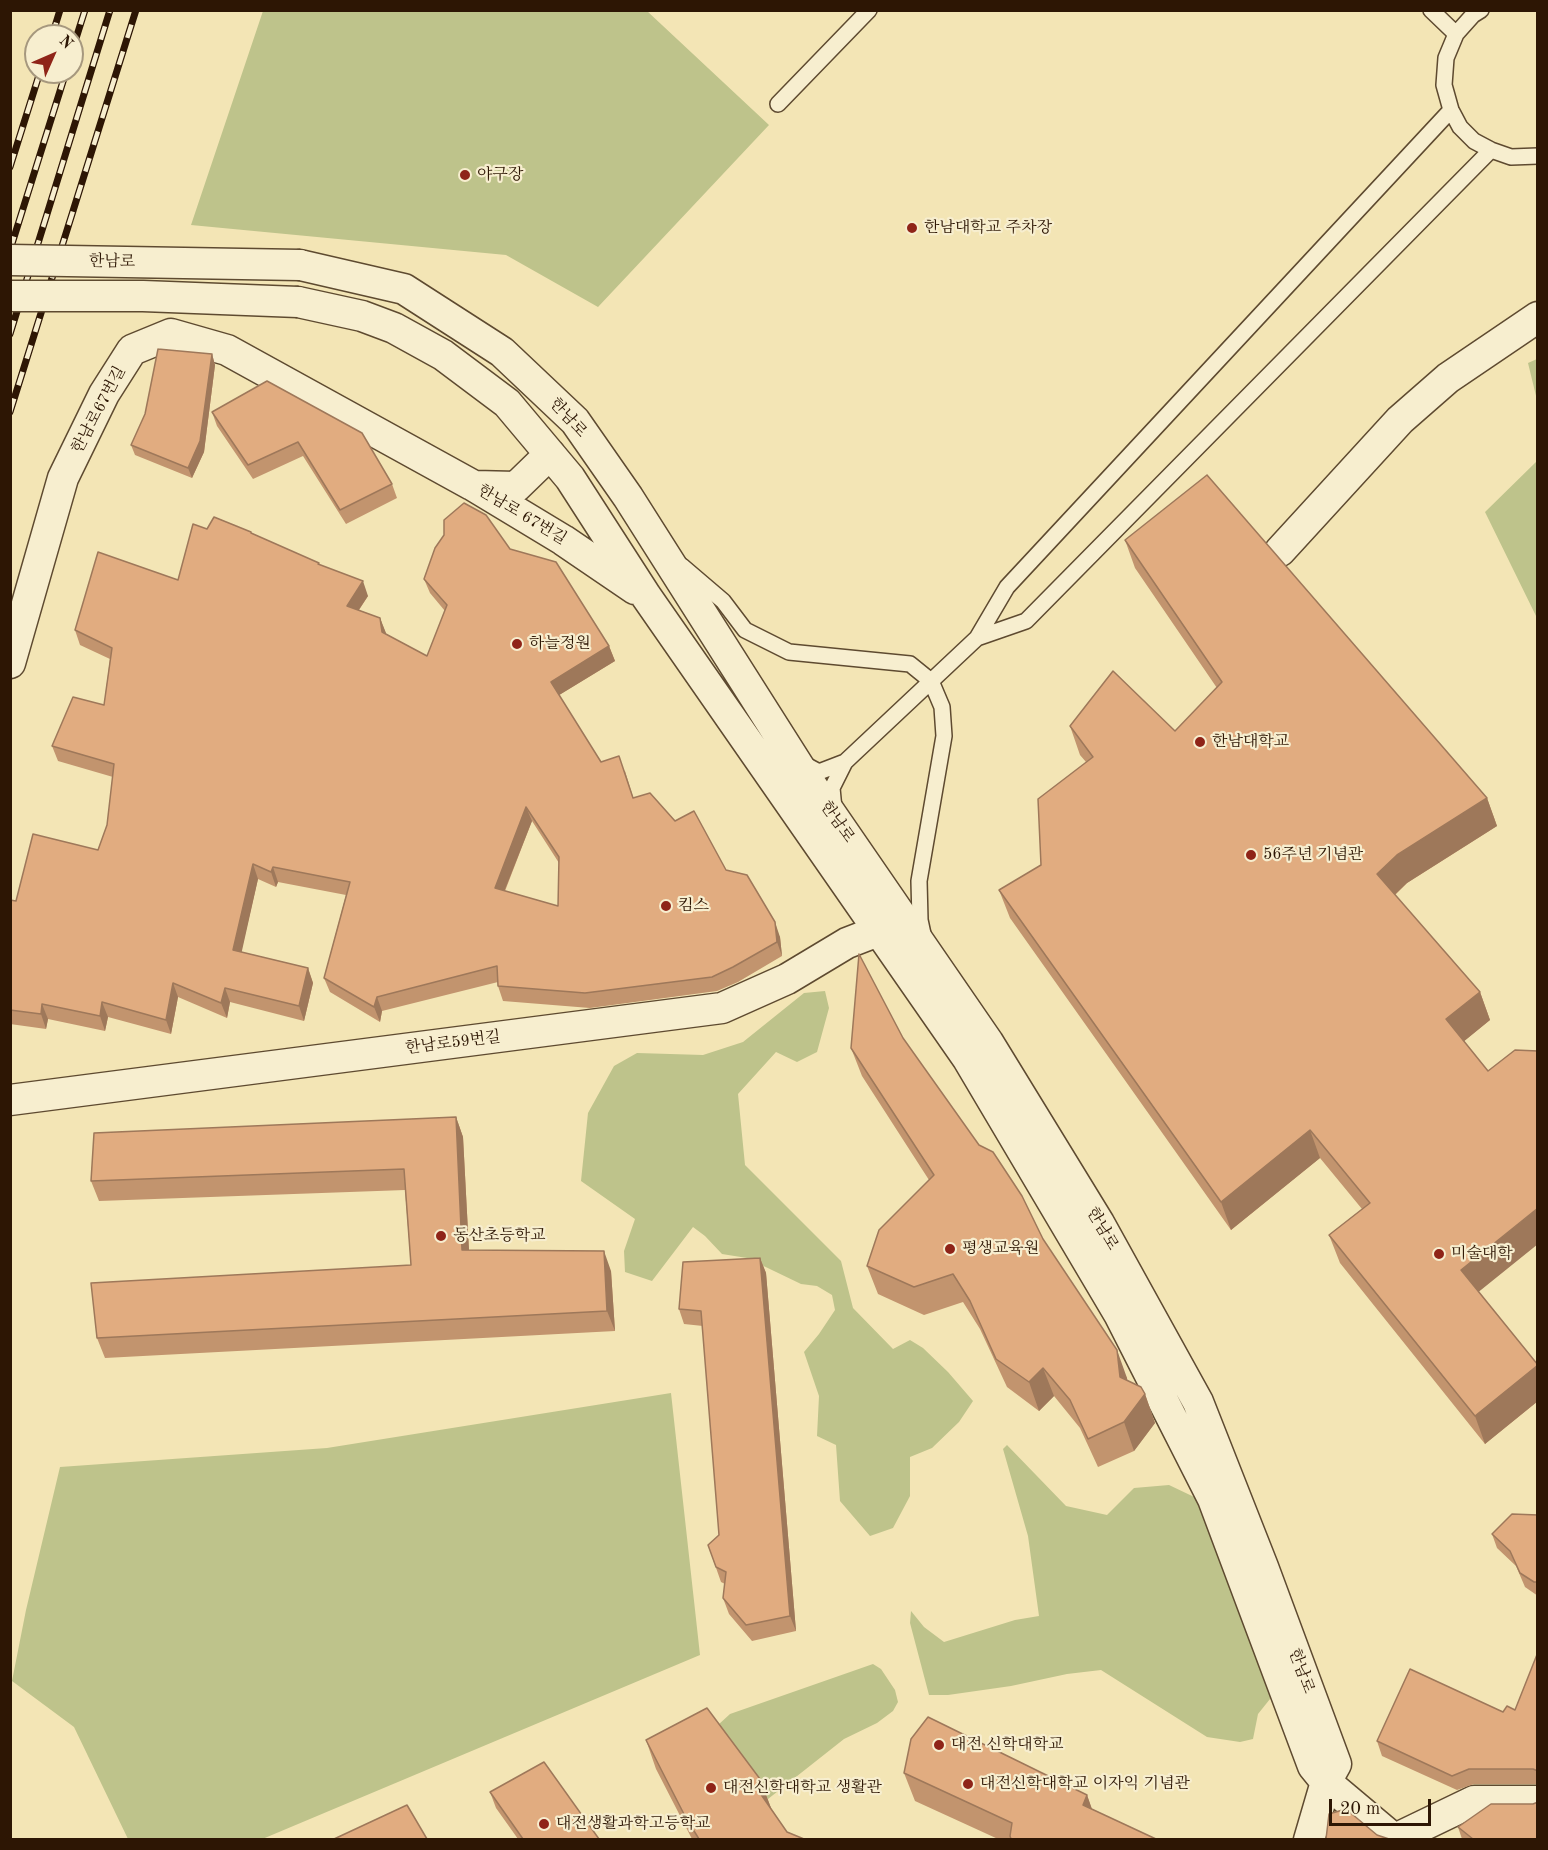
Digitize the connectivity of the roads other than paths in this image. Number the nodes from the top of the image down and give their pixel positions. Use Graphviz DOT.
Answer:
graph roads {
  1 [pos="869,10"];
  2 [pos="1431,10"];
  3 [pos="1481,10"];
  4 [pos="1456,34"];
  5 [pos="778,104"];
  6 [pos="1451,110"];
  7 [pos="1491,150"];
  8 [pos="1538,156"];
  9 [pos="10,260"];
  10 [pos="10,297"];
  11 [pos="1538,317"];
  12 [pos="550,454"];
  13 [pos="472,485"];
  14 [pos="656,543"];
  15 [pos="1280,551"];
  16 [pos="646,596"];
  17 [pos="977,638"];
  18 [pos="10,663"];
  19 [pos="931,681"];
  20 [pos="793,758"];
  21 [pos="845,762"];
  22 [pos="835,820"];
  23 [pos="878,931"];
  24 [pos="928,955"];
  25 [pos="10,1100"];
  26 [pos="1326,1782"];
  27 [pos="1538,1801"];
  28 [pos="1309,1839"];
  29 [pos="1395,1839"];
  1 -- 5 [label="lane"];
  2 -- 4 [label="lane"];
  3 -- 4 [label="lane"];
  4 -- 6 [label="lane"];
  6 -- 7 [label="lane"];
  6 -- 17 [label="lane"];
  7 -- 8 [label="lane"];
  7 -- 17 [label="lane"];
  9 -- 14 [label="street, 한남로, bridge"];
  10 -- 12 [label="street, 한남로, bridge"];
  11 -- 15 [label="street"];
  12 -- 13 [label="street, 한남로 67번길"];
  12 -- 16 [label="street, 한남로"];
  13 -- 16 [label="street, 한남로 67번길"];
  13 -- 18 [label="street, 한남로67번길"];
  14 -- 19 [label="lane"];
  14 -- 20 [label="street, 한남로"];
  16 -- 23 [label="street, 한남로"];
  17 -- 19 [label="lane"];
  19 -- 21 [label="lane"];
  19 -- 24 [label="lane"];
  20 -- 21 [label="lane"];
  20 -- 22 [label="street, 한남로"];
  21 -- 22 [label="lane"];
  22 -- 24 [label="street, 한남로"];
  23 -- 25 [label="street, 한남로59번길"];
  23 -- 26 [label="street, 한남로"];
  24 -- 26 [label="street, 한남로"];
  26 -- 28 [label="street"];
  26 -- 29 [label="street, 한남로"];
  27 -- 29 [label="street"];
}
